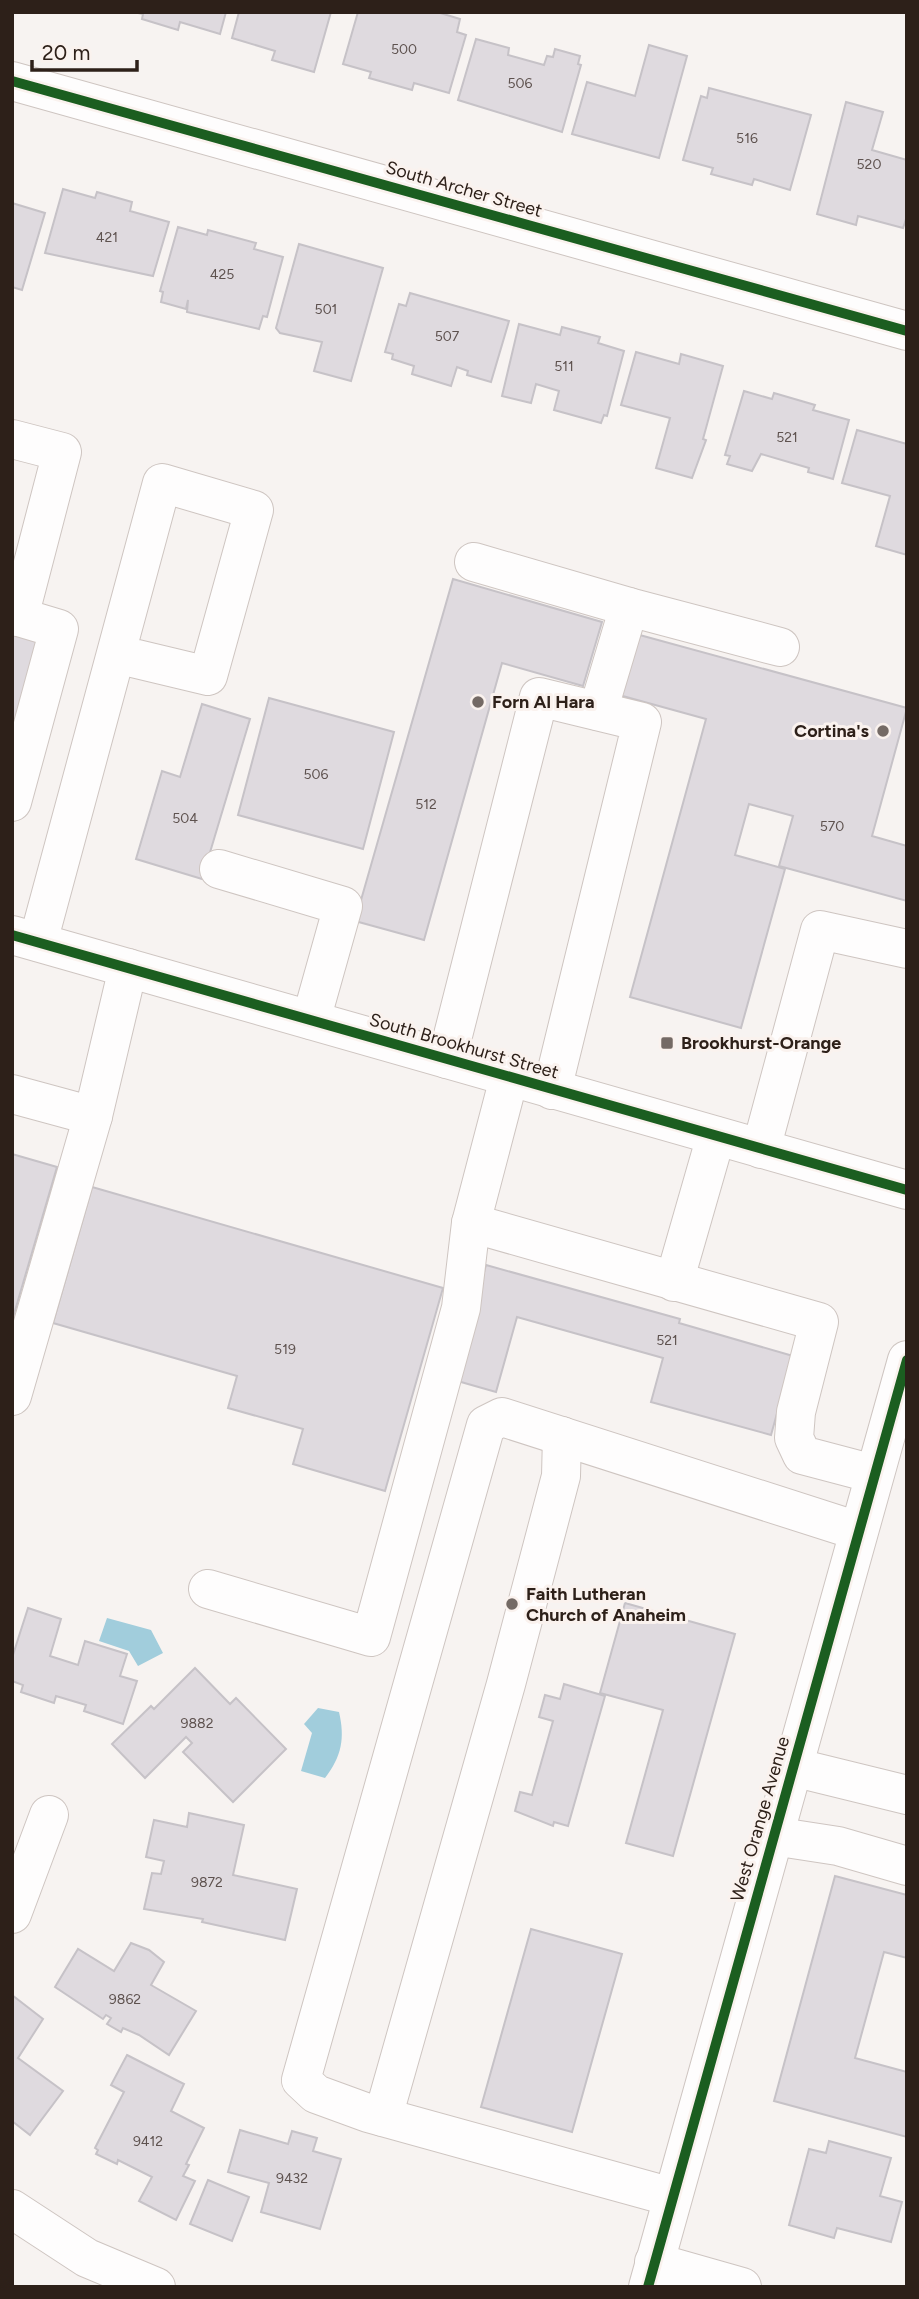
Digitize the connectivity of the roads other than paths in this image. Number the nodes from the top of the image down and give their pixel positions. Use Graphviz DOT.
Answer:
graph roads {
  1 [pos="12,81"];
  2 [pos="907,331"];
  3 [pos="12,439"];
  4 [pos="474,562"];
  5 [pos="629,607"];
  6 [pos="16,616"];
  7 [pos="780,647"];
  8 [pos="116,654"];
  9 [pos="598,711"];
  10 [pos="12,802"];
  11 [pos="219,869"];
  12 [pos="25,939"];
  13 [pos="907,948"];
  14 [pos="128,968"];
  15 [pos="311,1020"];
  16 [pos="447,1059"];
  17 [pos="509,1078"];
  18 [pos="552,1090"];
  19 [pos="12,1094"];
  20 [pos="93,1116"];
  21 [pos="716,1136"];
  22 [pos="761,1149"];
  23 [pos="907,1190"];
  24 [pos="471,1223"];
  25 [pos="674,1282"];
  26 [pos="907,1360"];
  27 [pos="12,1396"];
  28 [pos="562,1436"];
  29 [pos="874,1474"];
  30 [pos="858,1531"];
  31 [pos="208,1589"];
  32 [pos="793,1767"];
  33 [pos="907,1795"];
  34 [pos="49,1815"];
  35 [pos="773,1836"];
  36 [pos="907,1866"];
  37 [pos="12,1914"];
  38 [pos="383,2117"];
  39 [pos="672,2197"];
  40 [pos="12,2209"];
  41 [pos="651,2274"];
  42 [pos="156,2287"];
  43 [pos="742,2287"];
  1 -- 2 [label="street, South Archer Street"];
  3 -- 6 [label="street"];
  4 -- 5 [label="street"];
  5 -- 7 [label="street"];
  5 -- 9 [label="street"];
  6 -- 10 [label="street"];
  8 -- 8 [label="street"];
  8 -- 12 [label="street"];
  9 -- 16 [label="street"];
  9 -- 18 [label="street"];
  11 -- 15 [label="street"];
  12 -- 14 [label="street, South Brookhurst Street"];
  13 -- 22 [label="street"];
  14 -- 15 [label="street, South Brookhurst Street"];
  14 -- 20 [label="street"];
  15 -- 16 [label="street, South Brookhurst Street"];
  16 -- 17 [label="street, South Brookhurst Street"];
  17 -- 18 [label="street, South Brookhurst Street"];
  17 -- 24 [label="street"];
  18 -- 21 [label="street, South Brookhurst Street"];
  19 -- 20 [label="street"];
  20 -- 27 [label="street"];
  21 -- 22 [label="street, South Brookhurst Street"];
  21 -- 25 [label="street"];
  22 -- 23 [label="street, South Brookhurst Street"];
  24 -- 25 [label="street"];
  24 -- 31 [label="street"];
  25 -- 29 [label="street"];
  26 -- 29 [label="street, West Orange Avenue"];
  28 -- 30 [label="street"];
  28 -- 38 [label="street"];
  28 -- 38 [label="street"];
  29 -- 30 [label="street, West Orange Avenue"];
  30 -- 32 [label="street, West Orange Avenue"];
  32 -- 33 [label="street"];
  32 -- 35 [label="street, West Orange Avenue"];
  34 -- 37 [label="street"];
  35 -- 36 [label="street"];
  35 -- 39 [label="street, West Orange Avenue"];
  38 -- 39 [label="street"];
  39 -- 41 [label="street, West Orange Avenue"];
  40 -- 42 [label="street"];
  41 -- 43 [label="street"];
}
